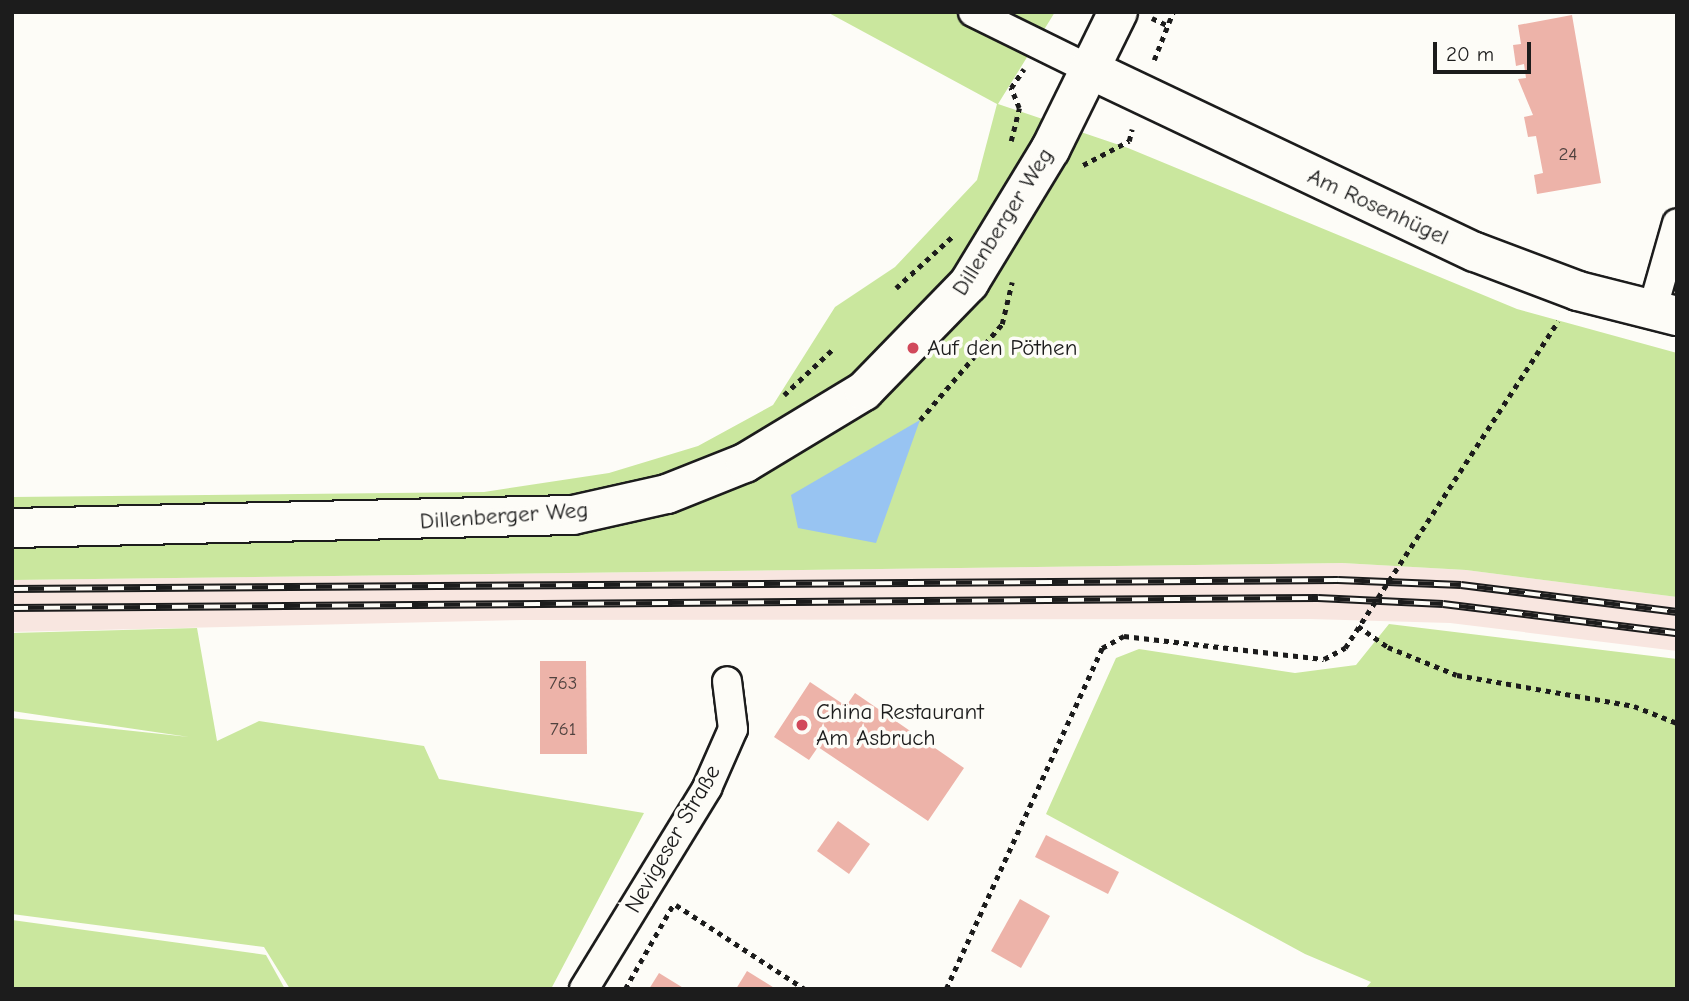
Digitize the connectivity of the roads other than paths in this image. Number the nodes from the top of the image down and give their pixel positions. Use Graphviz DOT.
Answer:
graph roads {
  1 [pos="973,12"];
  2 [pos="1118,12"];
  3 [pos="1090,69"];
  4 [pos="1677,223"];
  5 [pos="1664,314"];
  6 [pos="12,528"];
  7 [pos="727,681"];
  8 [pos="584,989"];
  1 -- 3 [label="street"];
  2 -- 3 [label="main road, Dillenberger Weg"];
  3 -- 5 [label="main road, Am Rosenhügel"];
  3 -- 6 [label="main road, Dillenberger Weg"];
  4 -- 5 [label="street"];
  7 -- 8 [label="street, Nevigeser Straße"];
}
